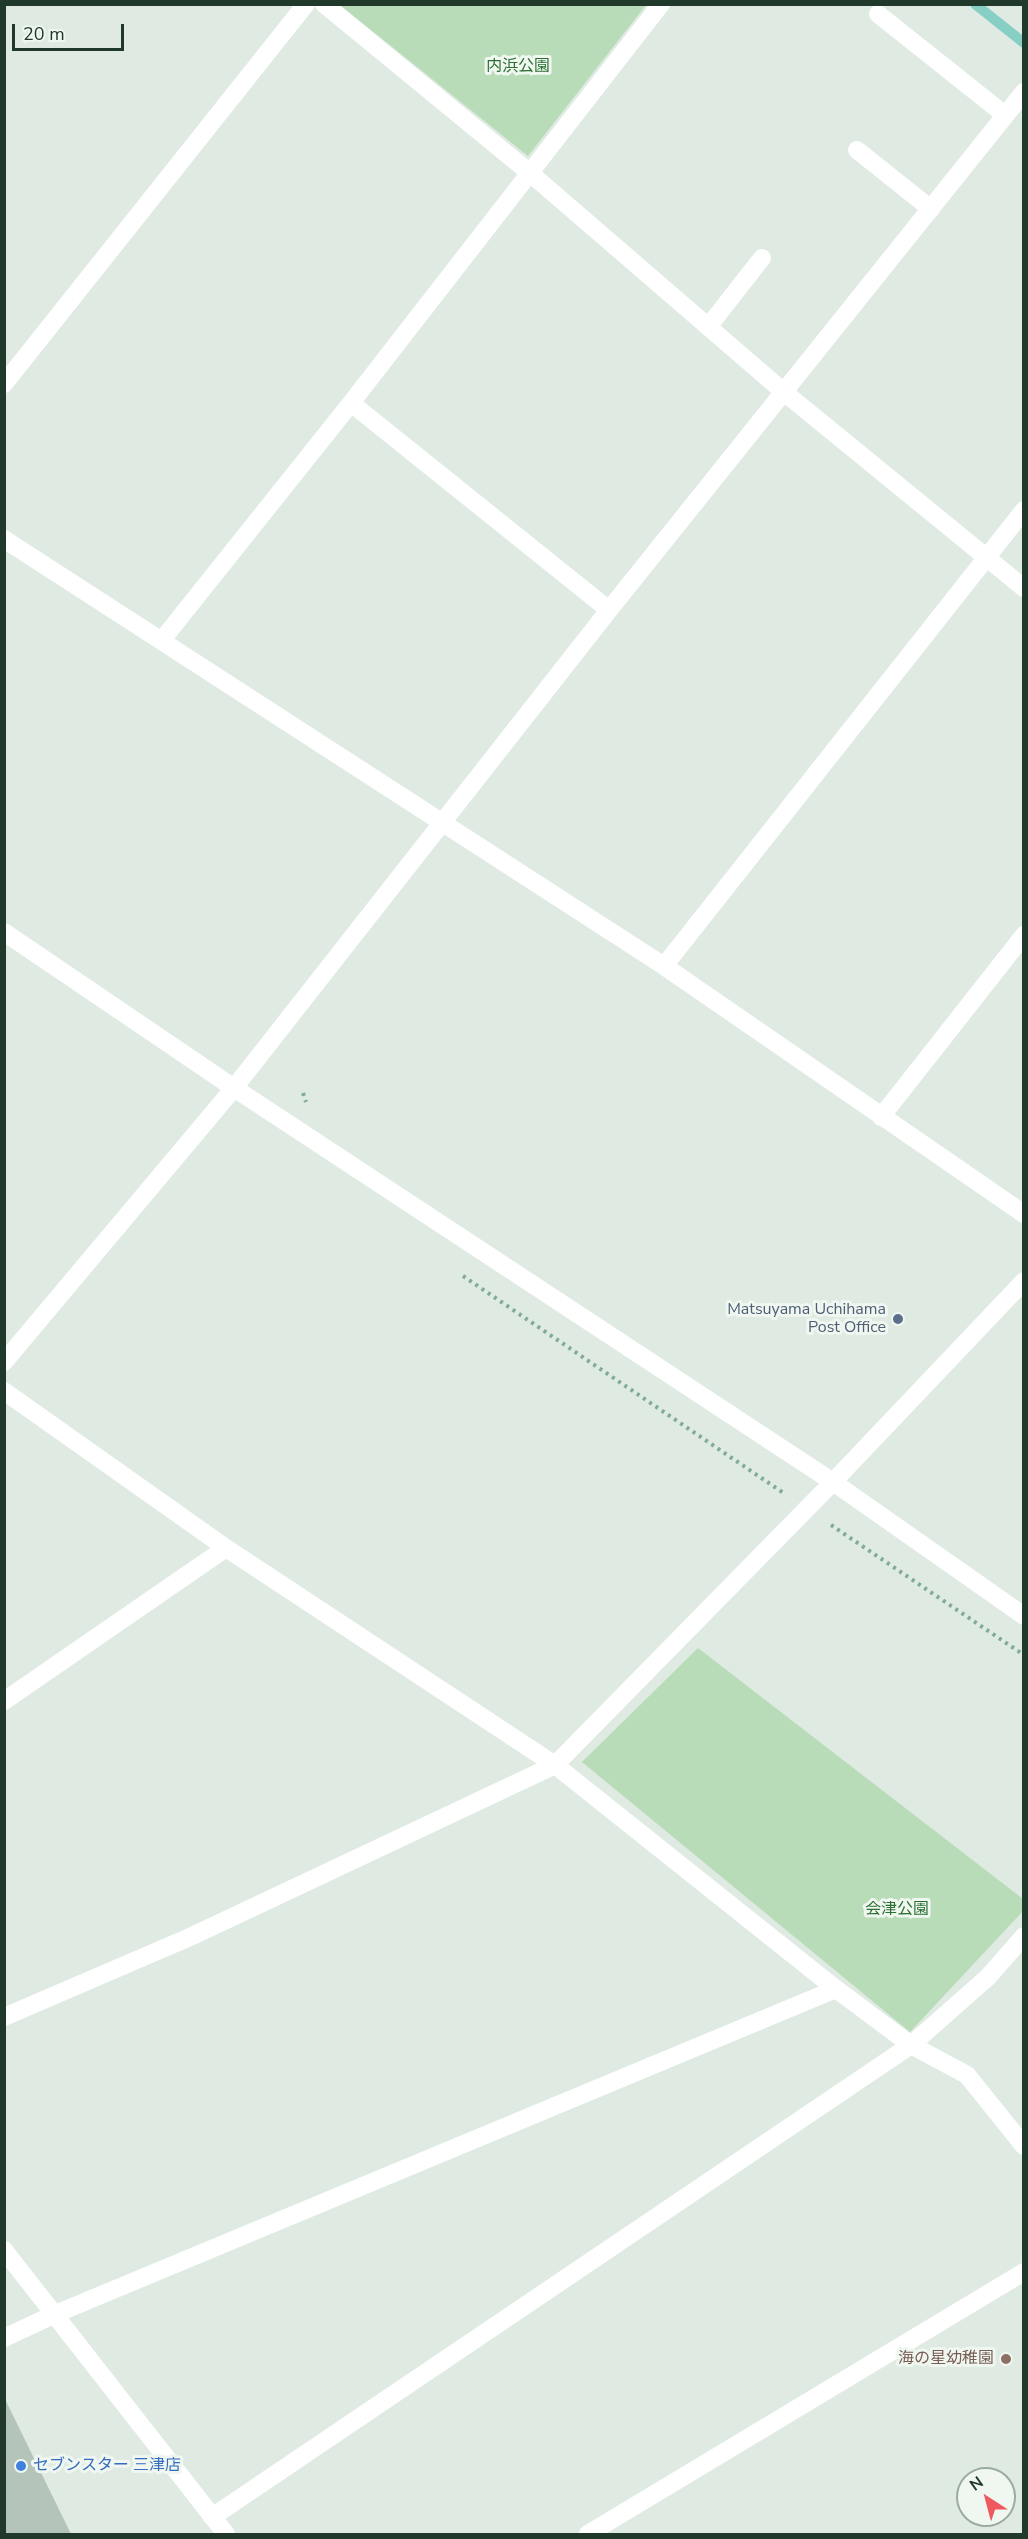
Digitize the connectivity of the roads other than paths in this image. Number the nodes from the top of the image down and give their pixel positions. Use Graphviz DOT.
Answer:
graph roads {
  1 [pos="306,4"];
  2 [pos="324,4"];
  3 [pos="661,4"];
  4 [pos="878,14"];
  5 [pos="1023,92"];
  6 [pos="1005,115"];
  7 [pos="857,150"];
  8 [pos="530,173"];
  9 [pos="931,209"];
  10 [pos="762,258"];
  11 [pos="708,327"];
  12 [pos="4,384"];
  13 [pos="785,393"];
  14 [pos="351,404"];
  15 [pos="1023,510"];
  16 [pos="4,539"];
  17 [pos="986,558"];
  18 [pos="1023,588"];
  19 [pos="609,610"];
  20 [pos="162,640"];
  21 [pos="444,822"];
  22 [pos="4,932"];
  23 [pos="1023,935"];
  24 [pos="664,966"];
  25 [pos="234,1088"];
  26 [pos="881,1117"];
  27 [pos="1023,1214"];
  28 [pos="1023,1281"];
  29 [pos="4,1362"];
  30 [pos="4,1391"];
  31 [pos="833,1482"];
  32 [pos="226,1548"];
  33 [pos="1023,1616"];
  34 [pos="4,1701"];
  35 [pos="555,1765"];
  36 [pos="1023,1936"];
  37 [pos="836,1989"];
  38 [pos="4,2017"];
  39 [pos="910,2045"];
  40 [pos="1023,2146"];
  41 [pos="4,2250"];
  42 [pos="1023,2272"];
  43 [pos="53,2315"];
  44 [pos="4,2338"];
  45 [pos="213,2517"];
  46 [pos="226,2535"];
  47 [pos="588,2535"];
  1 -- 12 [label="street"];
  2 -- 8 [label="street"];
  3 -- 8 [label="street"];
  4 -- 6 [label="street"];
  5 -- 6 [label="street"];
  6 -- 9 [label="street"];
  7 -- 9 [label="street"];
  8 -- 11 [label="street"];
  8 -- 14 [label="street"];
  9 -- 13 [label="street"];
  10 -- 11 [label="street"];
  11 -- 13 [label="street"];
  13 -- 17 [label="street"];
  13 -- 19 [label="street"];
  14 -- 19 [label="street"];
  14 -- 20 [label="street"];
  15 -- 17 [label="street"];
  16 -- 20 [label="street"];
  17 -- 18 [label="street"];
  17 -- 24 [label="street"];
  19 -- 21 [label="street"];
  20 -- 21 [label="street"];
  21 -- 24 [label="street"];
  21 -- 25 [label="street"];
  22 -- 25 [label="street"];
  23 -- 26 [label="street"];
  24 -- 26 [label="street"];
  25 -- 29 [label="street"];
  25 -- 31 [label="street"];
  26 -- 27 [label="street"];
  28 -- 31 [label="street"];
  30 -- 32 [label="street"];
  31 -- 33 [label="street"];
  31 -- 35 [label="street"];
  32 -- 34 [label="street"];
  32 -- 35 [label="street"];
  35 -- 37 [label="street"];
  35 -- 38 [label="street"];
  36 -- 39 [label="street"];
  37 -- 39 [label="street"];
  37 -- 43 [label="street"];
  39 -- 40 [label="street"];
  39 -- 45 [label="street"];
  41 -- 43 [label="street"];
  42 -- 47 [label="street"];
  43 -- 44 [label="street"];
  43 -- 45 [label="street"];
  45 -- 46 [label="street"];
}
